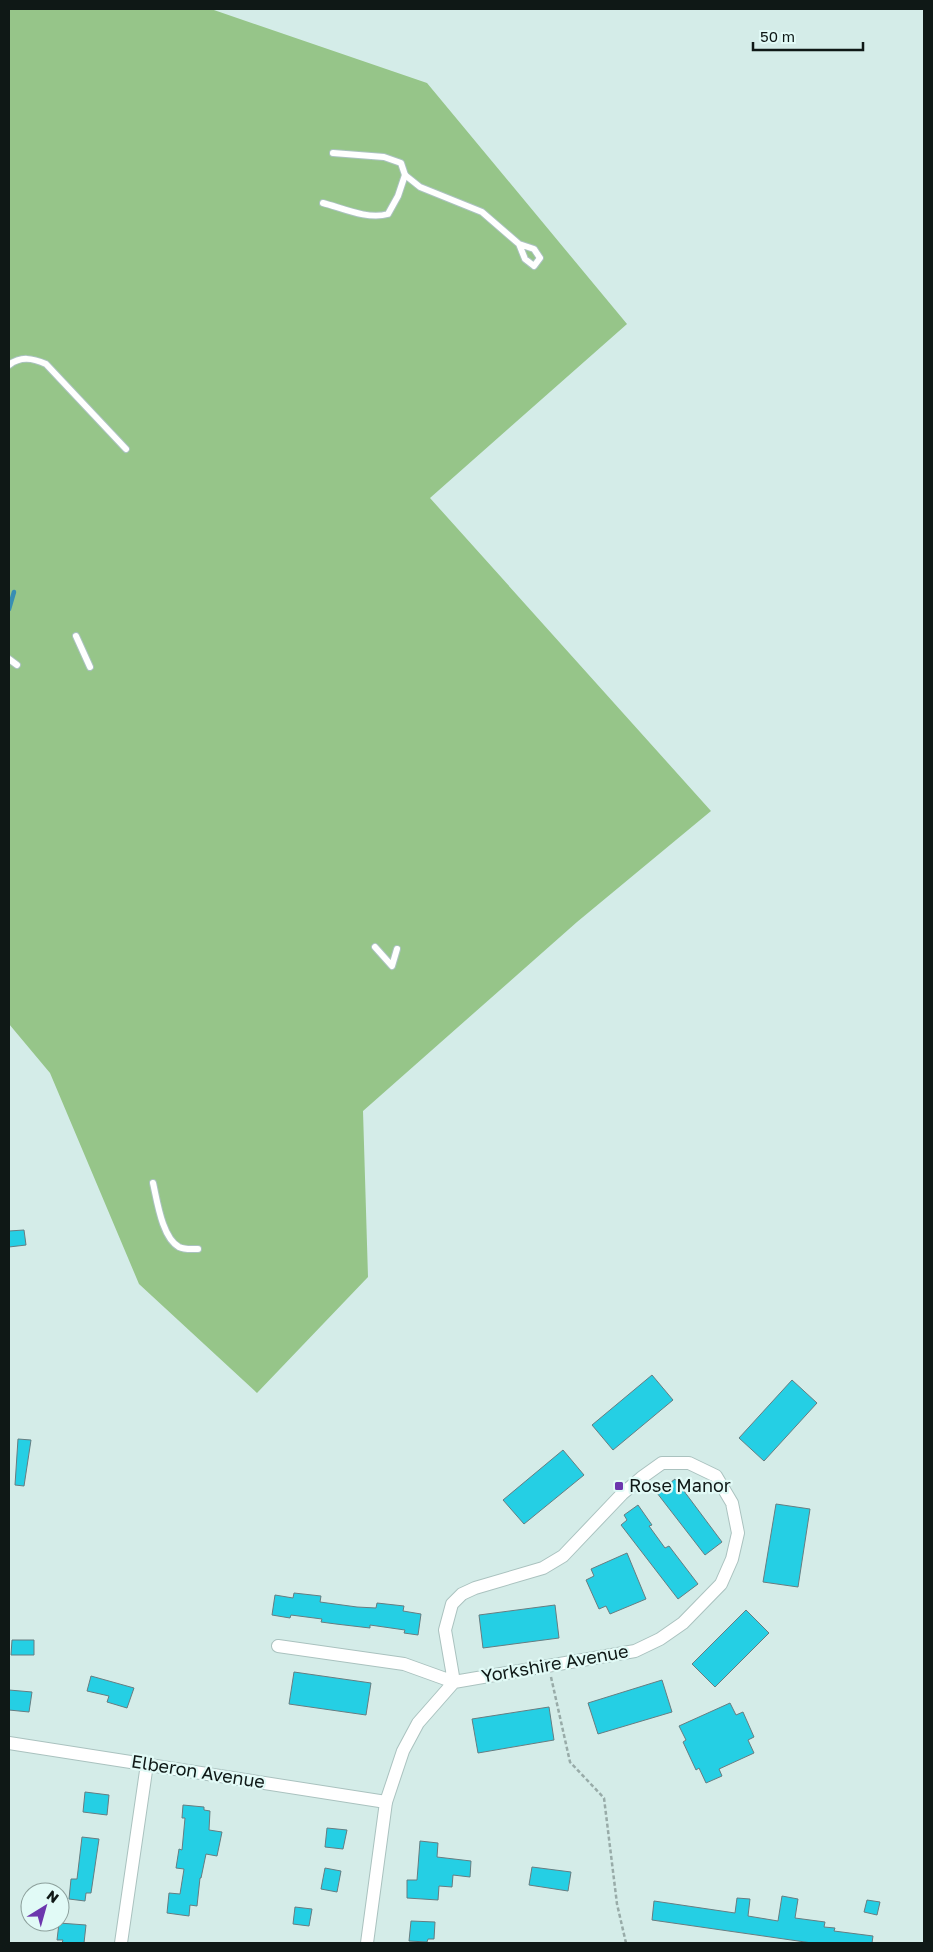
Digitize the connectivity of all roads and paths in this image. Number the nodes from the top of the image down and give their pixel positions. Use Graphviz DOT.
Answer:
graph roads {
  1 [pos="333,153"];
  2 [pos="405,175"];
  3 [pos="414,182"];
  4 [pos="400,189"];
  5 [pos="323,203"];
  6 [pos="519,244"];
  7 [pos="9,365"];
  8 [pos="126,449"];
  9 [pos="76,636"];
  10 [pos="9,659"];
  11 [pos="17,665"];
  12 [pos="90,667"];
  13 [pos="375,946"];
  14 [pos="397,949"];
  15 [pos="153,1183"];
  16 [pos="198,1249"];
  17 [pos="278,1646"];
  18 [pos="548,1666"];
  19 [pos="454,1682"];
  20 [pos="9,1743"];
  21 [pos="148,1764"];
  22 [pos="386,1802"];
  23 [pos="121,1943"];
  24 [pos="367,1943"];
  25 [pos="626,1943"];
  1 -- 2 [label="lane"];
  2 -- 3 [label="lane"];
  2 -- 4 [label="lane"];
  3 -- 4 [label="lane"];
  3 -- 6 [label="lane"];
  4 -- 5 [label="lane"];
  7 -- 8 [label="lane"];
  9 -- 12 [label="lane"];
  10 -- 11 [label="lane"];
  13 -- 14 [label="lane"];
  15 -- 16 [label="lane"];
  17 -- 19 [label="street"];
  18 -- 19 [label="street, Yorkshire Avenue"];
  18 -- 19 [label="street, Yorkshire Avenue"];
  18 -- 25 [label="path"];
  19 -- 22 [label="street"];
  20 -- 21 [label="street, Elberon Avenue"];
  21 -- 22 [label="street, Elberon Avenue"];
  21 -- 23 [label="street"];
  22 -- 24 [label="street"];
}
